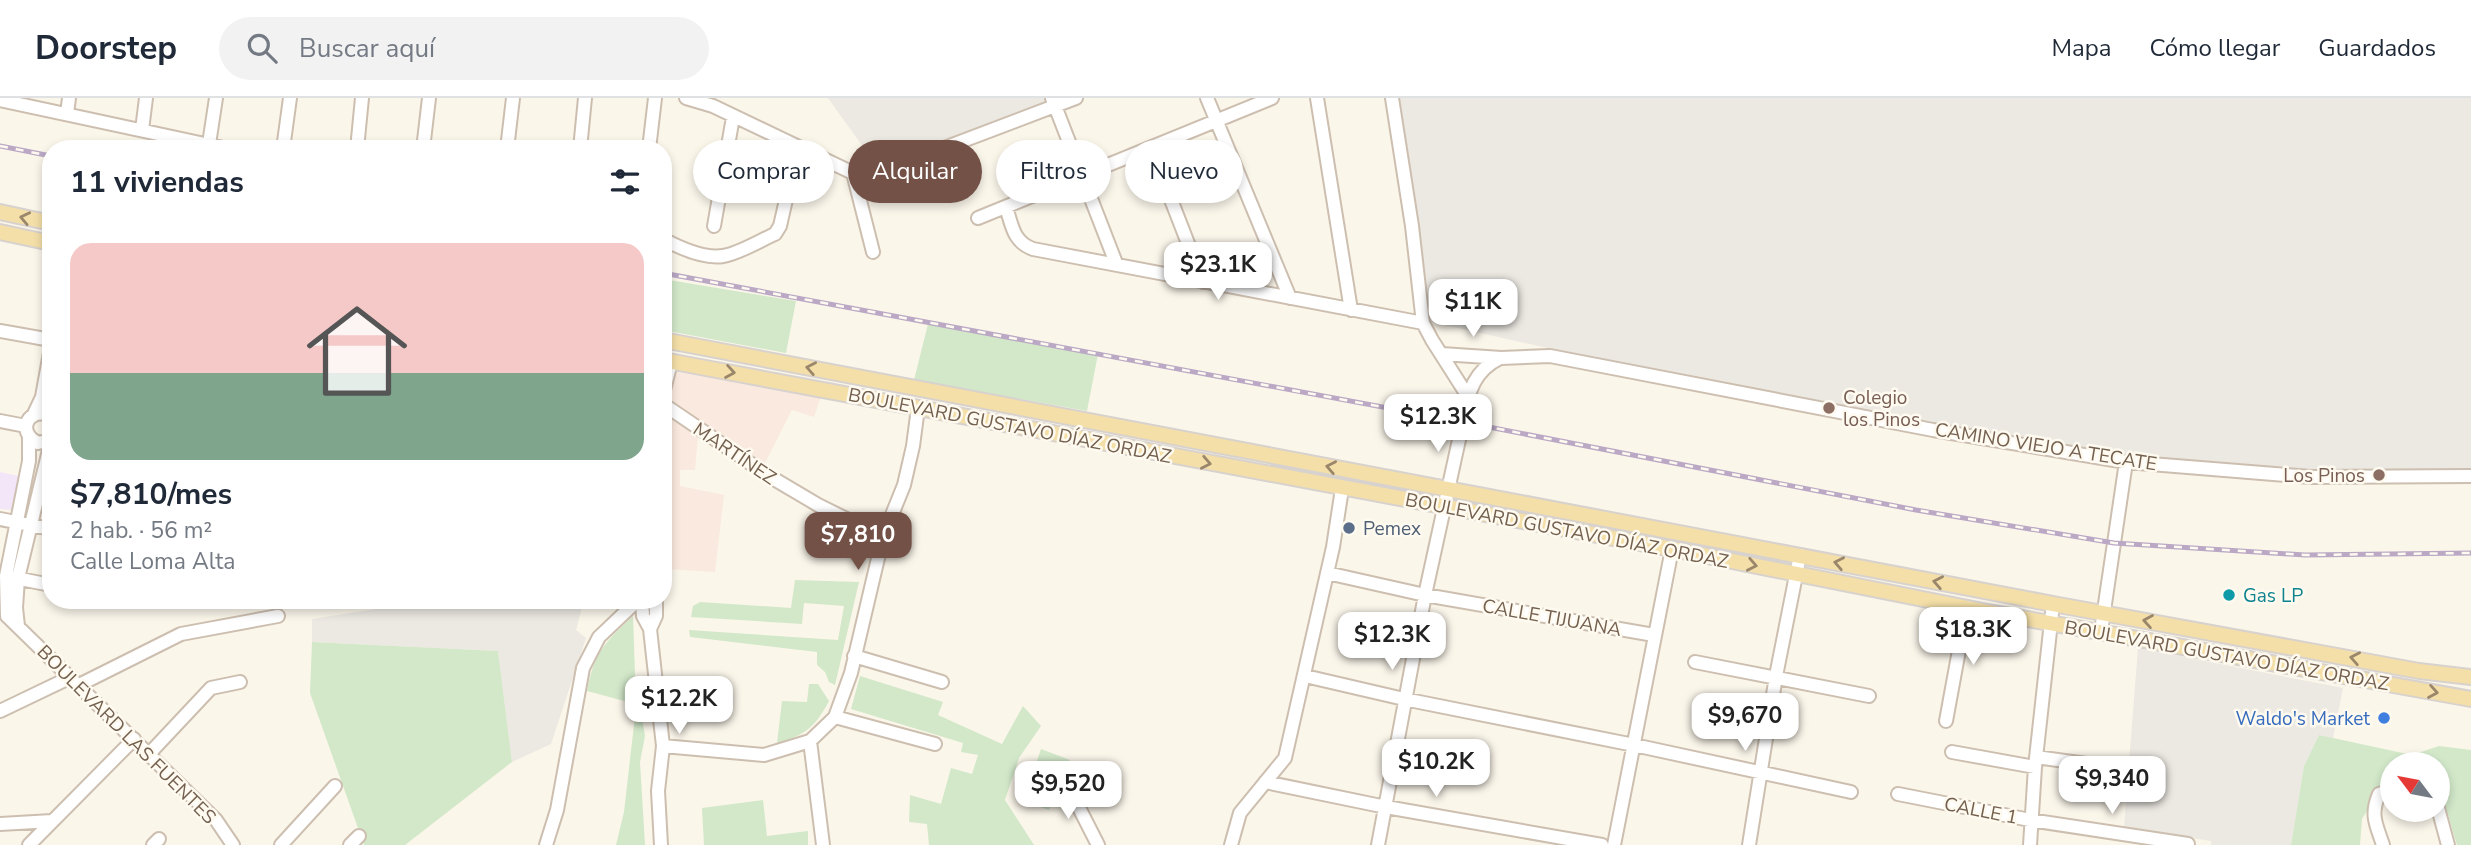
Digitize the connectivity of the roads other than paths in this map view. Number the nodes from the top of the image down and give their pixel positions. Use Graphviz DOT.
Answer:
graph roads {
  1 [pos="69,98"];
  2 [pos="146,98"];
  3 [pos="216,98"];
  4 [pos="290,98"];
  5 [pos="362,98"];
  6 [pos="429,98"];
  7 [pos="513,98"];
  8 [pos="585,98"];
  9 [pos="655,98"];
  10 [pos="687,98"];
  11 [pos="1076,98"];
  12 [pos="1207,98"];
  13 [pos="1272,98"];
  14 [pos="1317,98"];
  15 [pos="1392,98"];
  16 [pos="0,100"];
  17 [pos="712,102"];
  18 [pos="1054,102"];
  19 [pos="67,114"];
  20 [pos="733,117"];
  21 [pos="1217,121"];
  22 [pos="142,130"];
  23 [pos="190,140"];
  24 [pos="210,140"];
  25 [pos="284,140"];
  26 [pos="358,140"];
  27 [pos="424,140"];
  28 [pos="507,140"];
  29 [pos="581,140"];
  30 [pos="650,140"];
  31 [pos="783,140"];
  32 [pos="960,140"];
  33 [pos="1069,140"];
  34 [pos="1171,140"];
  35 [pos="785,203"];
  36 [pos="861,203"];
  37 [pos="1016,203"];
  38 [pos="1094,203"];
  39 [pos="1172,203"];
  40 [pos="1006,207"];
  41 [pos="0,212"];
  42 [pos="978,218"];
  43 [pos="42,221"];
  44 [pos="714,226"];
  45 [pos="0,232"];
  46 [pos="42,241"];
  47 [pos="672,243"];
  48 [pos="873,252"];
  49 [pos="1116,263"];
  50 [pos="1203,282"];
  51 [pos="1290,298"];
  52 [pos="1351,310"];
  53 [pos="1423,323"];
  54 [pos="0,331"];
  55 [pos="42,338"];
  56 [pos="672,343"];
  57 [pos="1442,354"];
  58 [pos="1501,358"];
  59 [pos="672,362"];
  60 [pos="1467,395"];
  61 [pos="42,397"];
  62 [pos="918,408"];
  63 [pos="672,410"];
  64 [pos="42,413"];
  65 [pos="1071,418"];
  66 [pos="0,421"];
  67 [pos="29,427"];
  68 [pos="1067,436"];
  69 [pos="42,442"];
  70 [pos="2126,462"];
  71 [pos="42,469"];
  72 [pos="2471,476"];
  73 [pos="1342,489"];
  74 [pos="1447,489"];
  75 [pos="1443,507"];
  76 [pos="0,519"];
  77 [pos="24,524"];
  78 [pos="42,527"];
  79 [pos="883,537"];
  80 [pos="1672,549"];
  81 [pos="1800,555"];
  82 [pos="1327,573"];
  83 [pos="1797,574"];
  84 [pos="12,577"];
  85 [pos="42,583"];
  86 [pos="1424,595"];
  87 [pos="2053,604"];
  88 [pos="1967,607"];
  89 [pos="630,609"];
  90 [pos="642,609"];
  91 [pos="656,609"];
  92 [pos="2104,612"];
  93 [pos="278,616"];
  94 [pos="10,618"];
  95 [pos="2050,622"];
  96 [pos="650,629"];
  97 [pos="2101,631"];
  98 [pos="1654,635"];
  99 [pos="854,656"];
  100 [pos="1695,662"];
  101 [pos="1305,676"];
  102 [pos="1776,676"];
  103 [pos="2471,677"];
  104 [pos="75,681"];
  105 [pos="240,682"];
  106 [pos="942,682"];
  107 [pos="1868,696"];
  108 [pos="1404,699"];
  109 [pos="2471,699"];
  110 [pos="0,711"];
  111 [pos="835,717"];
  112 [pos="1946,721"];
  113 [pos="134,739"];
  114 [pos="810,741"];
  115 [pos="936,744"];
  116 [pos="1634,745"];
  117 [pos="663,746"];
  118 [pos="1952,752"];
  119 [pos="149,754"];
  120 [pos="2035,762"];
  121 [pos="2101,766"];
  122 [pos="1761,774"];
  123 [pos="1265,782"];
  124 [pos="1046,785"];
  125 [pos="335,786"];
  126 [pos="1851,792"];
  127 [pos="1898,794"];
  128 [pos="2380,794"];
  129 [pos="1386,807"];
  130 [pos="2030,820"];
  131 [pos="52,821"];
  132 [pos="2442,822"];
  133 [pos="0,824"];
  134 [pos="2188,844"];
  135 [pos="29,845"];
  136 [pos="233,845"];
  137 [pos="281,845"];
  138 [pos="546,845"];
  139 [pos="661,845"];
  140 [pos="823,845"];
  141 [pos="1098,845"];
  142 [pos="1231,845"];
  143 [pos="1378,845"];
  144 [pos="1602,845"];
  145 [pos="1614,845"];
  146 [pos="1749,845"];
  147 [pos="2030,845"];
  148 [pos="2383,845"];
  149 [pos="2448,845"];
  1 -- 19 [label="street"];
  2 -- 22 [label="street"];
  3 -- 24 [label="street"];
  4 -- 25 [label="street"];
  5 -- 26 [label="street"];
  6 -- 27 [label="street"];
  7 -- 28 [label="street"];
  8 -- 29 [label="street"];
  9 -- 30 [label="street"];
  10 -- 17 [label="street"];
  11 -- 18 [label="street"];
  12 -- 21 [label="street"];
  13 -- 21 [label="street"];
  14 -- 52 [label="street"];
  15 -- 53 [label="street"];
  16 -- 19 [label="street"];
  17 -- 20 [label="street"];
  18 -- 32 [label="street"];
  18 -- 33 [label="street"];
  19 -- 22 [label="street"];
  20 -- 31 [label="street"];
  20 -- 44 [label="street"];
  21 -- 34 [label="street"];
  21 -- 51 [label="street"];
  22 -- 23 [label="street"];
  35 -- 47 [label="street"];
  36 -- 48 [label="street"];
  37 -- 40 [label="street"];
  38 -- 49 [label="street"];
  39 -- 50 [label="street"];
  40 -- 42 [label="street"];
  40 -- 49 [label="street"];
  43 -- 41 [label="main road, one-way"];
  45 -- 46 [label="main road"];
  49 -- 50 [label="street"];
  50 -- 51 [label="street"];
  51 -- 52 [label="street"];
  52 -- 53 [label="street"];
  53 -- 57 [label="street"];
  54 -- 55 [label="street"];
  65 -- 56 [label="main road, BOULEVARD GUSTAVO DÍAZ ORDAZ, one-way"];
  57 -- 58 [label="street, CAMINO VIEJO A TECATE"];
  57 -- 60 [label="street"];
  58 -- 60 [label="street"];
  58 -- 70 [label="street, CAMINO VIEJO A TECATE"];
  59 -- 62 [label="main road, BOULEVARD GUSTAVO DÍAZ ORDAZ, one-way"];
  60 -- 74 [label="street"];
  61 -- 67 [label="street, BOULEVARD LAS FUENTES"];
  62 -- 68 [label="main road, BOULEVARD GUSTAVO DÍAZ ORDAZ"];
  62 -- 79 [label="street"];
  63 -- 79 [label="street, MARTÍNEZ"];
  64 -- 67 [label="street"];
  65 -- 68 [label="main road"];
  74 -- 65 [label="main road, BOULEVARD GUSTAVO DÍAZ ORDAZ, one-way"];
  66 -- 67 [label="street"];
  67 -- 69 [label="street"];
  67 -- 77 [label="street, BOULEVARD LAS FUENTES"];
  68 -- 73 [label="main road, BOULEVARD GUSTAVO DÍAZ ORDAZ, one-way"];
  70 -- 72 [label="street, CAMINO VIEJO A TECATE"];
  70 -- 92 [label="street"];
  71 -- 77 [label="street, BOULEVARD LAS FUENTES"];
  73 -- 75 [label="main road, BOULEVARD GUSTAVO DÍAZ ORDAZ"];
  73 -- 82 [label="street"];
  74 -- 75 [label="street"];
  74 -- 81 [label="main road, BOULEVARD GUSTAVO DÍAZ ORDAZ"];
  75 -- 80 [label="main road, BOULEVARD GUSTAVO DÍAZ ORDAZ"];
  75 -- 86 [label="street"];
  76 -- 77 [label="street"];
  77 -- 78 [label="street"];
  77 -- 84 [label="street, BOULEVARD LAS FUENTES"];
  79 -- 99 [label="street"];
  80 -- 83 [label="main road, BOULEVARD GUSTAVO DÍAZ ORDAZ, one-way"];
  80 -- 98 [label="street"];
  81 -- 83 [label="street"];
  87 -- 81 [label="main road, BOULEVARD GUSTAVO DÍAZ ORDAZ, one-way"];
  82 -- 86 [label="street, CALLE TIJUANA"];
  82 -- 101 [label="street"];
  83 -- 88 [label="main road, BOULEVARD GUSTAVO DÍAZ ORDAZ"];
  83 -- 102 [label="street"];
  84 -- 85 [label="street"];
  84 -- 94 [label="street, BOULEVARD LAS FUENTES"];
  86 -- 98 [label="street, CALLE TIJUANA"];
  86 -- 108 [label="street"];
  87 -- 92 [label="main road, BOULEVARD GUSTAVO DÍAZ ORDAZ"];
  87 -- 95 [label="street"];
  88 -- 95 [label="main road, BOULEVARD GUSTAVO DÍAZ ORDAZ"];
  88 -- 112 [label="street"];
  89 -- 138 [label="street"];
  90 -- 96 [label="street"];
  91 -- 96 [label="street"];
  92 -- 97 [label="street"];
  103 -- 92 [label="main road, BOULEVARD GUSTAVO DÍAZ ORDAZ, one-way"];
  93 -- 104 [label="street"];
  94 -- 104 [label="street, BOULEVARD LAS FUENTES"];
  95 -- 97 [label="main road, BOULEVARD GUSTAVO DÍAZ ORDAZ"];
  95 -- 120 [label="street"];
  96 -- 117 [label="street"];
  97 -- 109 [label="main road, BOULEVARD GUSTAVO DÍAZ ORDAZ, one-way"];
  98 -- 116 [label="street"];
  99 -- 106 [label="street"];
  99 -- 111 [label="street"];
  100 -- 102 [label="street"];
  101 -- 108 [label="street"];
  101 -- 123 [label="street"];
  102 -- 107 [label="street"];
  102 -- 122 [label="street"];
  104 -- 110 [label="street"];
  104 -- 113 [label="street, BOULEVARD LAS FUENTES"];
  105 -- 119 [label="street"];
  108 -- 116 [label="street"];
  108 -- 129 [label="street"];
  111 -- 114 [label="street"];
  111 -- 115 [label="street"];
  113 -- 119 [label="street, BOULEVARD LAS FUENTES"];
  113 -- 131 [label="street"];
  114 -- 117 [label="street"];
  114 -- 140 [label="street"];
  116 -- 122 [label="street"];
  116 -- 145 [label="street"];
  117 -- 139 [label="street"];
  118 -- 120 [label="street"];
  119 -- 136 [label="street, BOULEVARD LAS FUENTES"];
  120 -- 121 [label="street"];
  120 -- 130 [label="street"];
  122 -- 126 [label="street"];
  122 -- 146 [label="street"];
  123 -- 129 [label="street"];
  123 -- 142 [label="street"];
  124 -- 141 [label="street"];
  125 -- 137 [label="street"];
  127 -- 130 [label="street, CALLE 1"];
  128 -- 148 [label="street"];
  129 -- 143 [label="street"];
  129 -- 144 [label="street"];
  130 -- 134 [label="street, CALLE 1"];
  130 -- 147 [label="street"];
  131 -- 133 [label="street"];
  131 -- 135 [label="street"];
  132 -- 149 [label="street"];
}
